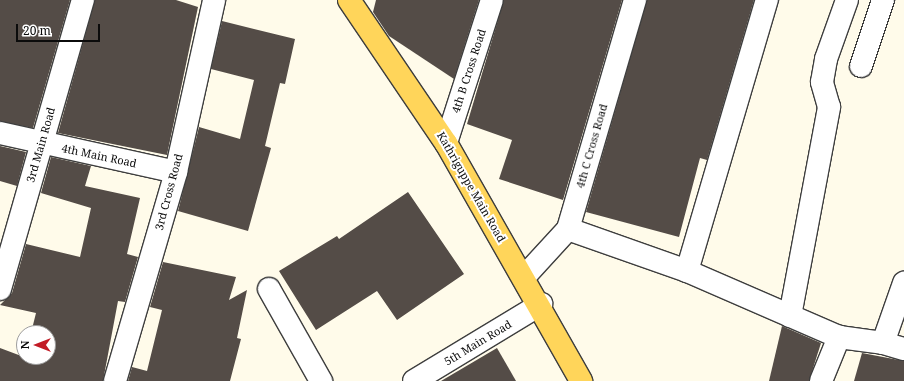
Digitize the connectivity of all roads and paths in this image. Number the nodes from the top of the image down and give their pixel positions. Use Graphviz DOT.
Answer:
graph roads {
  1 [pos="83,0"];
  2 [pos="214,0"];
  3 [pos="492,0"];
  4 [pos="634,0"];
  5 [pos="767,0"];
  6 [pos="847,0"];
  7 [pos="883,0"];
  8 [pos="355,4"];
  9 [pos="861,66"];
  10 [pos="0,133"];
  11 [pos="42,143"];
  12 [pos="446,143"];
  13 [pos="176,172"];
  14 [pos="568,229"];
  15 [pos="687,271"];
  16 [pos="524,277"];
  17 [pos="904,283"];
  18 [pos="0,289"];
  19 [pos="269,289"];
  20 [pos="541,304"];
  21 [pos="790,316"];
  22 [pos="839,336"];
  23 [pos="883,343"];
  24 [pos="904,349"];
  25 [pos="115,381"];
  26 [pos="321,381"];
  27 [pos="414,381"];
  28 [pos="582,381"];
  29 [pos="821,381"];
  1 -- 11 [label="street, 3rd Main Road"];
  2 -- 13 [label="street, 3rd Cross Road"];
  3 -- 12 [label="street, 4th B Cross Road"];
  4 -- 14 [label="street, 4th C Cross Road"];
  5 -- 15 [label="street"];
  6 -- 21 [label="street"];
  7 -- 9 [label="street"];
  8 -- 12 [label="main road, Kathriguppe Main Road"];
  10 -- 11 [label="street, 4th Main Road"];
  11 -- 13 [label="street, 4th Main Road"];
  11 -- 18 [label="street, 3rd Main Road"];
  12 -- 16 [label="main road, Kathriguppe Main Road"];
  13 -- 25 [label="street, 3rd Cross Road"];
  14 -- 15 [label="street"];
  14 -- 16 [label="street, 4th C Cross Road"];
  15 -- 21 [label="street"];
  16 -- 20 [label="main road, Kathriguppe Main Road"];
  17 -- 23 [label="street"];
  19 -- 26 [label="street"];
  20 -- 27 [label="street, 5th Main Road"];
  20 -- 28 [label="main road, Kathriguppe Main Road"];
  21 -- 22 [label="street"];
  22 -- 23 [label="street"];
  22 -- 29 [label="street"];
  23 -- 24 [label="street"];
}
